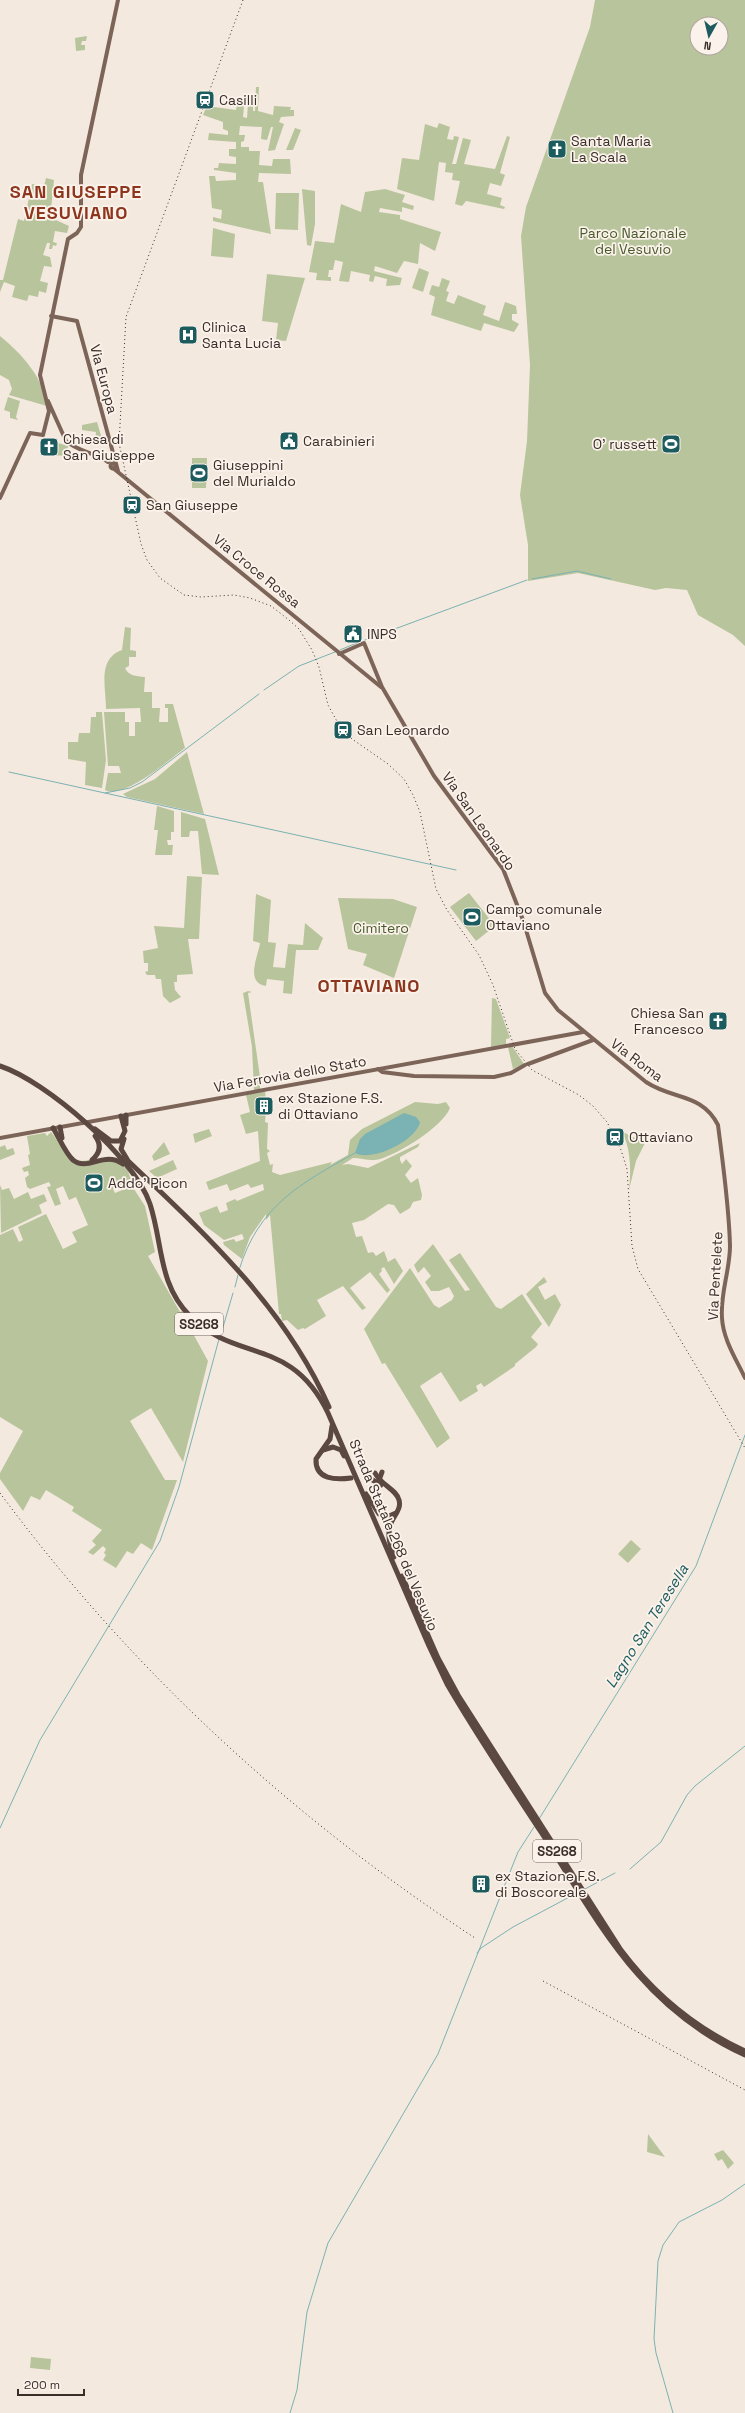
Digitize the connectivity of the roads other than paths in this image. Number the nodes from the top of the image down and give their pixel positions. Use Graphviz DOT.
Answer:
graph roads {
  1 [pos="118,0"];
  2 [pos="52,316"];
  3 [pos="48,401"];
  4 [pos="113,456"];
  5 [pos="101,458"];
  6 [pos="113,466"];
  7 [pos="0,498"];
  8 [pos="337,652"];
  9 [pos="382,687"];
  10 [pos="583,1032"];
  11 [pos="593,1040"];
  12 [pos="0,1065"];
  13 [pos="378,1069"];
  14 [pos="42,1085"];
  15 [pos="124,1115"];
  16 [pos="82,1120"];
  17 [pos="718,1124"];
  18 [pos="60,1127"];
  19 [pos="90,1127"];
  20 [pos="53,1128"];
  21 [pos="0,1138"];
  22 [pos="132,1168"];
  23 [pos="745,1378"];
  24 [pos="317,1388"];
  25 [pos="319,1396"];
  26 [pos="322,1450"];
  27 [pos="382,1472"];
  28 [pos="374,1473"];
  29 [pos="353,1475"];
  30 [pos="366,1476"];
  31 [pos="359,1480"];
  32 [pos="377,1481"];
  33 [pos="366,1494"];
  34 [pos="398,1511"];
  35 [pos="394,1557"];
  36 [pos="745,2051"];
  37 [pos="745,2055"];
  1 -- 2 [label="main road"];
  2 -- 3 [label="main road"];
  2 -- 4 [label="main road, Via Europa"];
  3 -- 5 [label="main road"];
  3 -- 7 [label="main road"];
  4 -- 5 [label="main road"];
  4 -- 6 [label="main road, Via Europa"];
  5 -- 6 [label="main road"];
  6 -- 8 [label="main road, Via Croce Rossa"];
  8 -- 9 [label="main road, Via Croce Rossa"];
  8 -- 9 [label="main road"];
  9 -- 10 [label="main road, Via San Leonardo"];
  10 -- 11 [label="main road, Via Roma"];
  10 -- 13 [label="main road, Via Ferrovia dello Stato"];
  11 -- 13 [label="main road"];
  11 -- 17 [label="main road, Via Roma"];
  12 -- 14 [label="highway"];
  13 -- 15 [label="main road, Via Ferrovia dello Stato"];
  14 -- 16 [label="highway"];
  14 -- 16 [label="highway"];
  15 -- 18 [label="main road, Via Ferrovia dello Stato"];
  15 -- 19 [label="highway"];
  15 -- 22 [label="highway"];
  16 -- 19 [label="highway"];
  17 -- 23 [label="main road, Via Pentelete"];
  18 -- 19 [label="highway"];
  18 -- 20 [label="main road, Via Ferrovia dello Stato"];
  19 -- 22 [label="highway, Strada Statale 268 del Vesuvio / SS268"];
  20 -- 21 [label="main road, Via Ferrovia dello Stato"];
  20 -- 22 [label="highway"];
  22 -- 24 [label="highway, Strada Statale 268 del Vesuvio / SS268"];
  22 -- 24 [label="highway, Strada Statale 268 del Vesuvio / SS268"];
  24 -- 25 [label="highway, Strada Statale 268 del Vesuvio / SS268"];
  24 -- 29 [label="highway, Strada Statale 268 del Vesuvio / SS268"];
  25 -- 26 [label="highway"];
  25 -- 29 [label="highway, Strada Statale 268 del Vesuvio / SS268"];
  26 -- 29 [label="highway"];
  26 -- 29 [label="highway"];
  27 -- 32 [label="highway"];
  28 -- 32 [label="highway"];
  29 -- 31 [label="highway, Strada Statale 268 del Vesuvio / SS268"];
  30 -- 32 [label="highway"];
  31 -- 33 [label="highway, Strada Statale 268 del Vesuvio / SS268"];
  31 -- 37 [label="highway, Strada Statale 268 del Vesuvio / SS268"];
  32 -- 34 [label="highway"];
  33 -- 34 [label="highway"];
  33 -- 35 [label="highway, Strada Statale 268 del Vesuvio / SS268"];
  34 -- 35 [label="highway"];
  35 -- 36 [label="highway, Strada Statale 268 del Vesuvio / SS268"];
}
